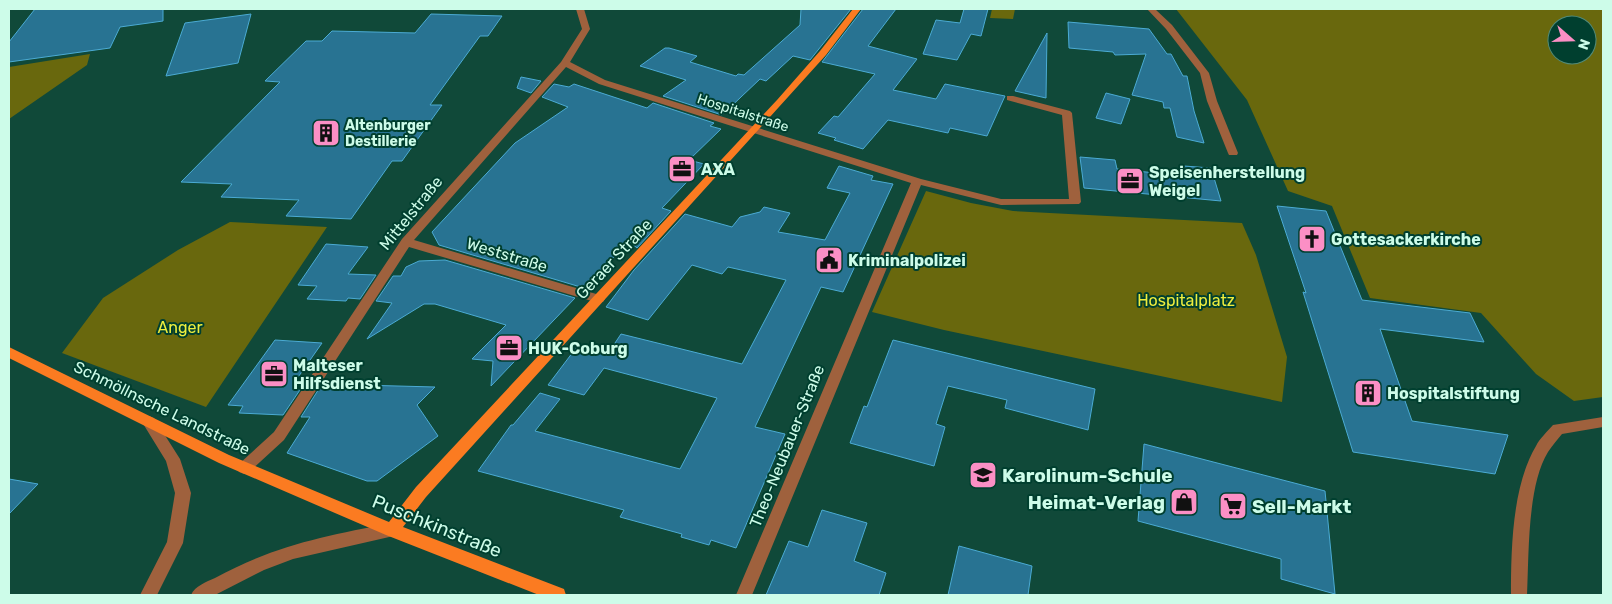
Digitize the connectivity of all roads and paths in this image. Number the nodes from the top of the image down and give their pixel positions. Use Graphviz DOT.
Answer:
graph roads {
  1 [pos="580,9"];
  2 [pos="857,9"];
  3 [pos="1151,9"];
  4 [pos="565,63"];
  5 [pos="1010,98"];
  6 [pos="754,131"];
  7 [pos="1233,153"];
  8 [pos="917,181"];
  9 [pos="406,242"];
  10 [pos="599,300"];
  11 [pos="9,352"];
  12 [pos="148,422"];
  13 [pos="1603,422"];
  14 [pos="244,468"];
  15 [pos="301,493"];
  16 [pos="392,530"];
  17 [pos="148,595"];
  18 [pos="199,595"];
  19 [pos="558,595"];
  20 [pos="744,595"];
  21 [pos="1519,595"];
  1 -- 4 [label="street, Mittelstraße"];
  2 -- 6 [label="main road, Geraer Straße"];
  3 -- 7 [label="street"];
  4 -- 6 [label="street, Hospitalstraße"];
  4 -- 9 [label="street, Mittelstraße"];
  5 -- 8 [label="street"];
  6 -- 8 [label="street, Hospitalstraße"];
  6 -- 10 [label="main road, Geraer Straße"];
  8 -- 20 [label="street, Theo-Neubauer-Straße"];
  9 -- 10 [label="street, Weststraße"];
  9 -- 14 [label="street, Mittelstraße"];
  10 -- 16 [label="main road, Geraer Straße"];
  11 -- 12 [label="main road, Schmöllnsche Landstraße"];
  12 -- 14 [label="main road, Schmöllnsche Landstraße"];
  12 -- 17 [label="street"];
  13 -- 21 [label="street"];
  14 -- 15 [label="main road, Schmöllnsche Landstraße"];
  15 -- 16 [label="main road, Puschkinstraße"];
  16 -- 18 [label="street"];
  16 -- 19 [label="main road, Puschkinstraße"];
}
